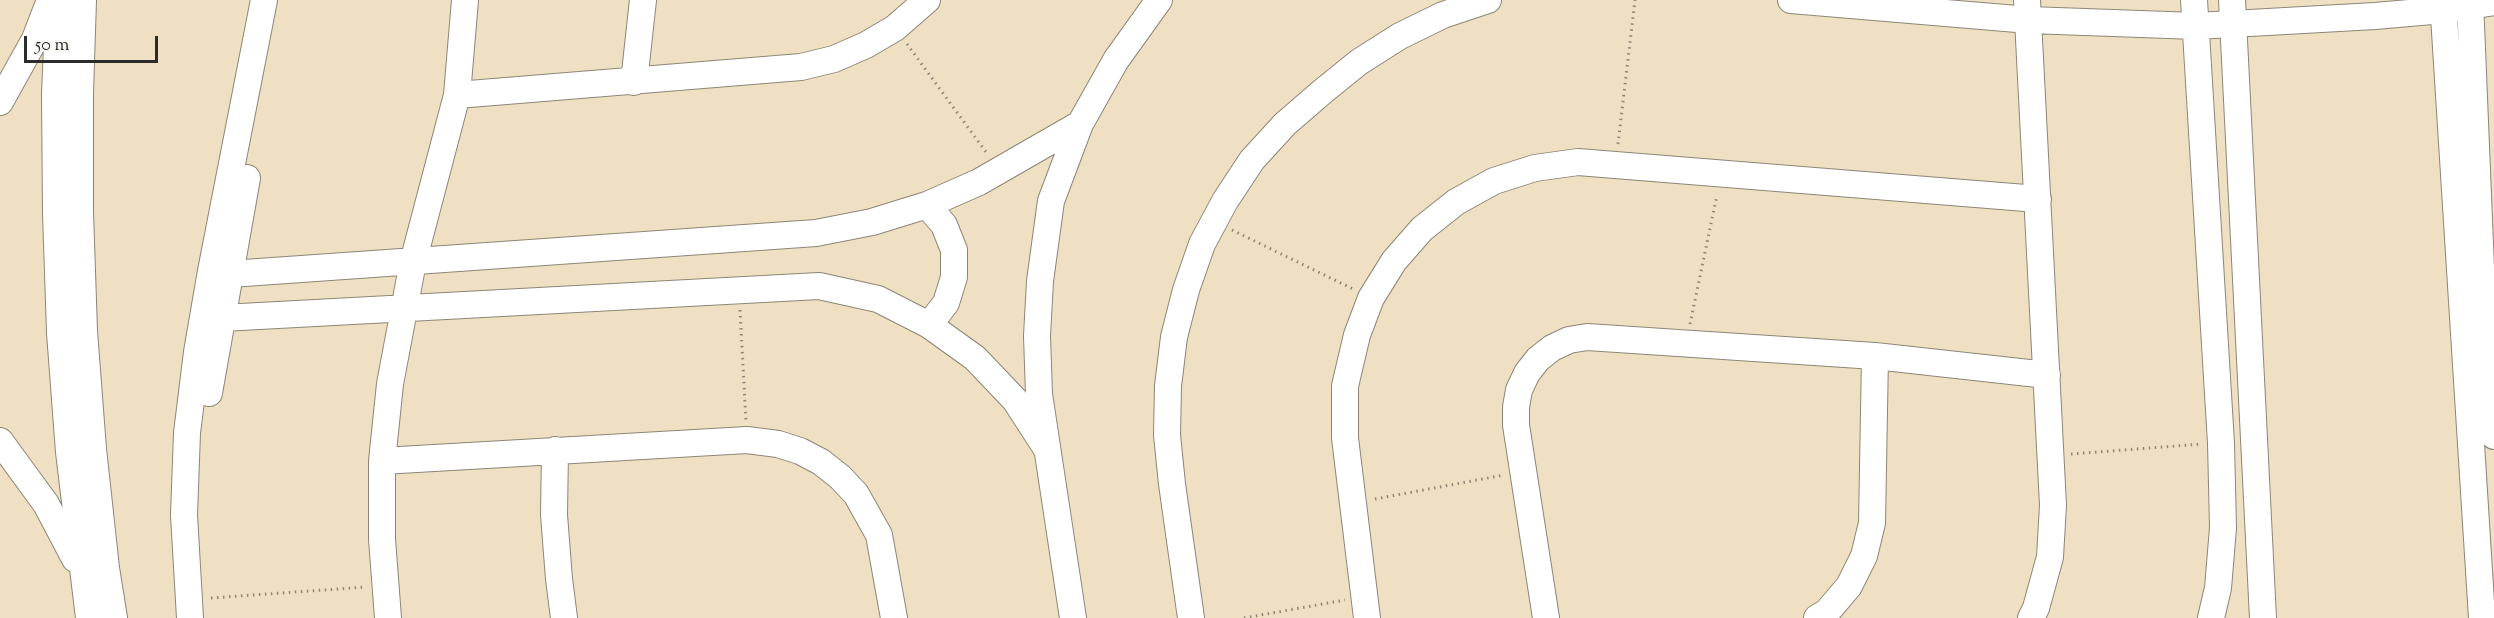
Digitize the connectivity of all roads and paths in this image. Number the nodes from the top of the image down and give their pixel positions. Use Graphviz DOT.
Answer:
graph roads {
  1 [pos="50,0"];
  2 [pos="59,0"];
  3 [pos="83,0"];
  4 [pos="264,0"];
  5 [pos="281,0"];
  6 [pos="465,0"];
  7 [pos="643,0"];
  8 [pos="927,0"];
  9 [pos="1159,0"];
  10 [pos="1488,0"];
  11 [pos="1635,0"];
  12 [pos="1791,0"];
  13 [pos="2194,0"];
  14 [pos="2478,3"];
  15 [pos="2443,5"];
  16 [pos="2028,10"];
  17 [pos="2233,12"];
  18 [pos="2196,26"];
  19 [pos="895,28"];
  20 [pos="634,82"];
  21 [pos="457,95"];
  22 [pos="0,102"];
  23 [pos="1080,124"];
  24 [pos="1616,164"];
  25 [pos="999,171"];
  26 [pos="1721,173"];
  27 [pos="2038,199"];
  28 [pos="927,205"];
  29 [pos="1214,222"];
  30 [pos="413,262"];
  31 [pos="230,274"];
  32 [pos="739,291"];
  33 [pos="1371,298"];
  34 [pos="403,308"];
  35 [pos="222,318"];
  36 [pos="929,324"];
  37 [pos="1686,343"];
  38 [pos="1875,356"];
  39 [pos="2047,375"];
  40 [pos="2494,436"];
  41 [pos="747,440"];
  42 [pos="0,441"];
  43 [pos="2221,443"];
  44 [pos="1046,448"];
  45 [pos="555,450"];
  46 [pos="2051,456"];
  47 [pos="382,461"];
  48 [pos="1524,472"];
  49 [pos="1353,503"];
  50 [pos="82,571"];
  51 [pos="385,585"];
  52 [pos="1366,607"];
  53 [pos="200,612"];
  54 [pos="89,618"];
  55 [pos="114,618"];
  56 [pos="388,618"];
  57 [pos="564,618"];
  58 [pos="894,618"];
  59 [pos="1073,618"];
  60 [pos="1191,618"];
  61 [pos="1244,618"];
  62 [pos="1546,618"];
  63 [pos="1817,618"];
  64 [pos="2031,618"];
  65 [pos="2211,618"];
  66 [pos="2263,618"];
  67 [pos="2482,618"];
  1 -- 22 [label="street"];
  2 -- 50 [label="street"];
  3 -- 55 [label="street"];
  4 -- 53 [label="street"];
  5 -- 31 [label="street"];
  6 -- 21 [label="street"];
  7 -- 20 [label="street"];
  8 -- 19 [label="street"];
  9 -- 23 [label="street"];
  10 -- 29 [label="street"];
  11 -- 24 [label="path"];
  12 -- 16 [label="street"];
  13 -- 18 [label="street"];
  14 -- 15 [label="street"];
  14 -- 40 [label="street"];
  15 -- 17 [label="street"];
  15 -- 67 [label="street"];
  16 -- 18 [label="street"];
  16 -- 27 [label="street"];
  17 -- 18 [label="street"];
  17 -- 66 [label="street"];
  18 -- 43 [label="street"];
  19 -- 20 [label="street"];
  19 -- 25 [label="path"];
  20 -- 21 [label="street"];
  21 -- 30 [label="street"];
  23 -- 25 [label="street"];
  23 -- 44 [label="street"];
  24 -- 26 [label="street"];
  24 -- 33 [label="street"];
  25 -- 28 [label="street"];
  26 -- 27 [label="street"];
  26 -- 37 [label="path"];
  27 -- 39 [label="street"];
  28 -- 30 [label="street"];
  28 -- 36 [label="street"];
  29 -- 33 [label="path"];
  29 -- 60 [label="street"];
  30 -- 31 [label="street"];
  30 -- 34 [label="street"];
  31 -- 35 [label="street"];
  32 -- 34 [label="street"];
  32 -- 36 [label="street"];
  32 -- 41 [label="path"];
  33 -- 49 [label="street"];
  34 -- 35 [label="street"];
  34 -- 47 [label="street"];
  35 -- 53 [label="street"];
  36 -- 44 [label="street"];
  37 -- 38 [label="street"];
  37 -- 48 [label="street"];
  38 -- 39 [label="street"];
  38 -- 63 [label="street"];
  39 -- 46 [label="street"];
  41 -- 45 [label="street"];
  41 -- 58 [label="street"];
  42 -- 50 [label="street"];
  43 -- 46 [label="path"];
  43 -- 65 [label="street"];
  44 -- 59 [label="street"];
  45 -- 47 [label="street"];
  45 -- 57 [label="street"];
  46 -- 64 [label="street"];
  47 -- 51 [label="street"];
  48 -- 49 [label="path"];
  48 -- 62 [label="street"];
  49 -- 52 [label="street"];
  50 -- 54 [label="street"];
  51 -- 53 [label="path"];
  51 -- 56 [label="street"];
  52 -- 61 [label="path"];
}
